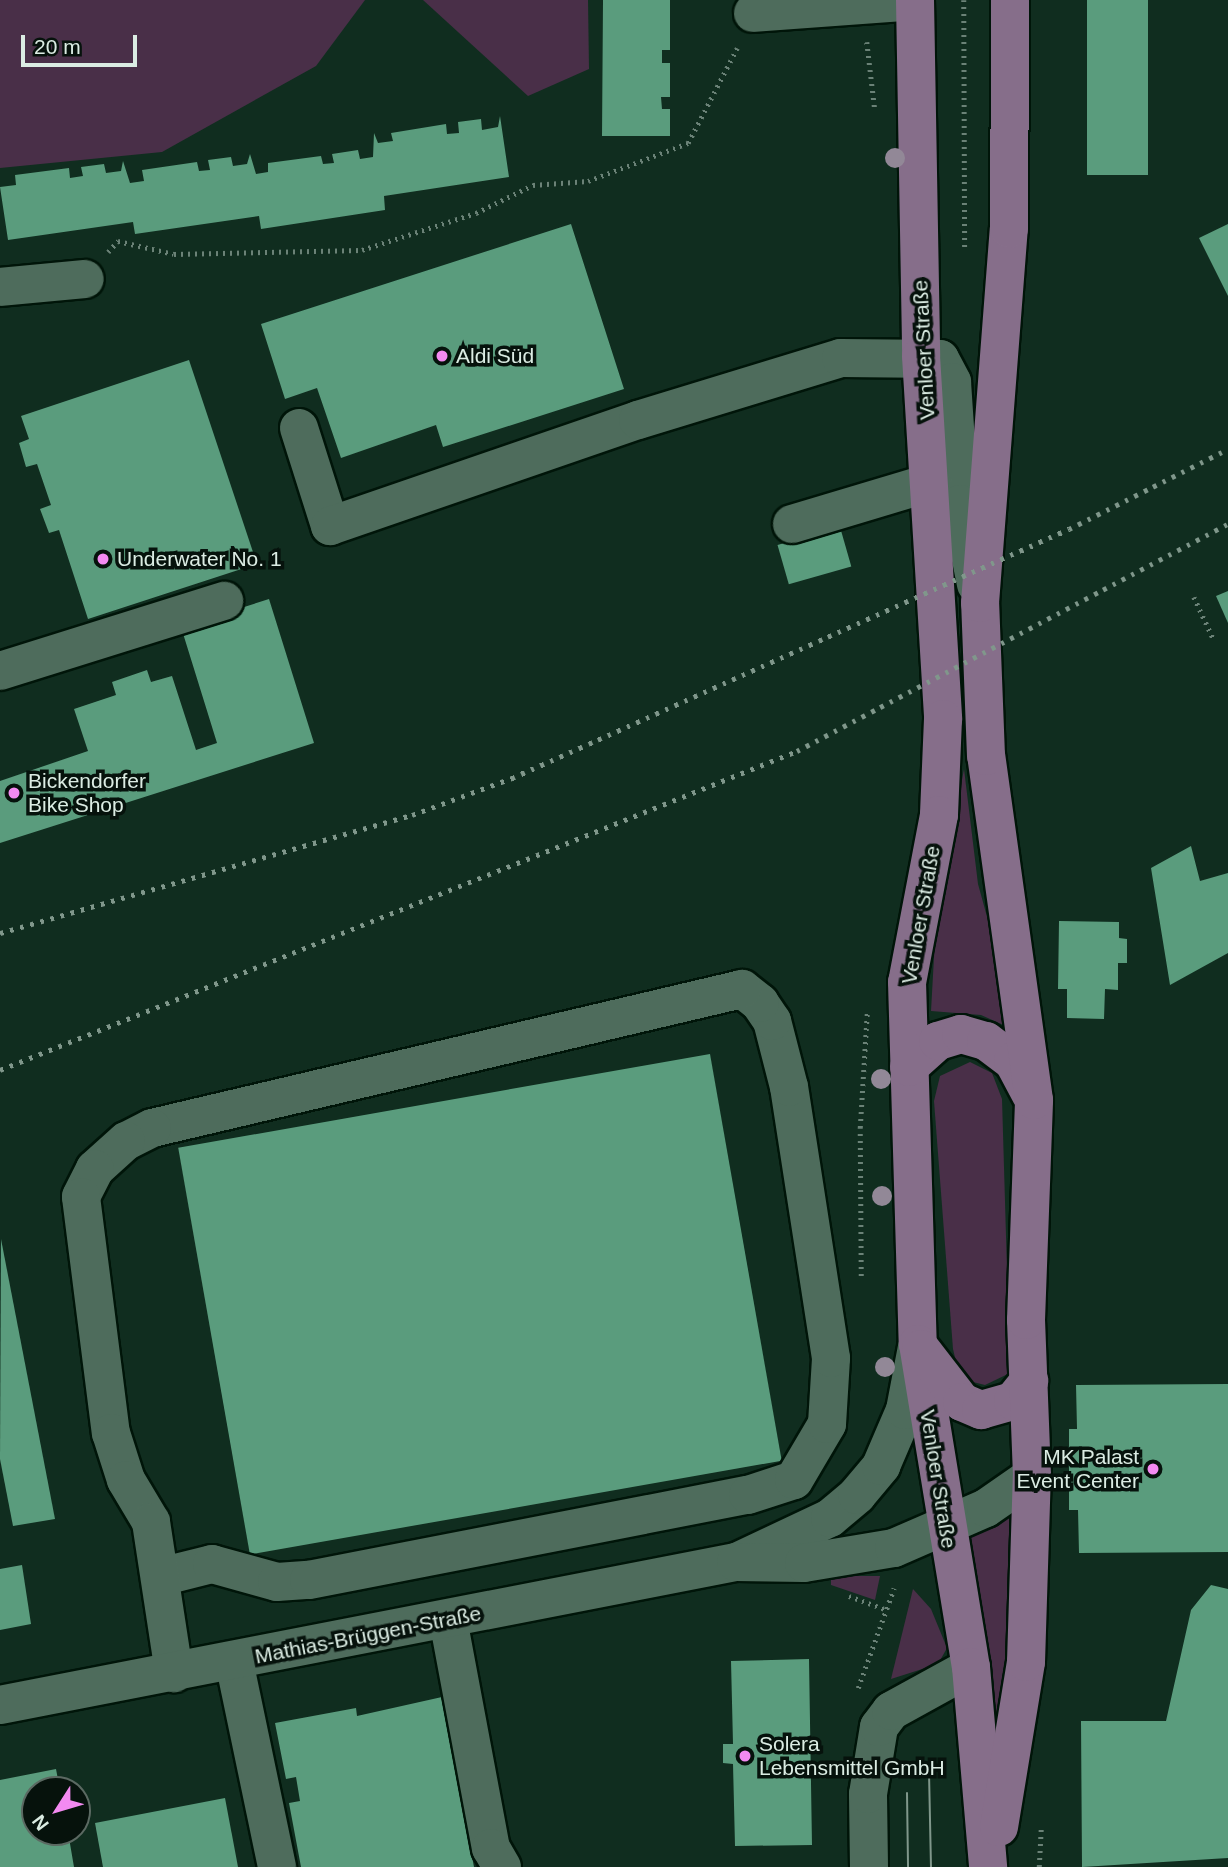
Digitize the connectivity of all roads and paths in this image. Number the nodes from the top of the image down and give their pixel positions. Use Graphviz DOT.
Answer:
graph roads {
  1 [pos="915,0"];
  2 [pos="964,0"];
  3 [pos="1010,0"];
  4 [pos="795,5"];
  5 [pos="863,5"];
  6 [pos="753,13"];
  7 [pos="875,114"];
  8 [pos="965,180"];
  9 [pos="1009,180"];
  10 [pos="918,181"];
  11 [pos="965,250"];
  12 [pos="85,279"];
  13 [pos="0,287"];
  14 [pos="921,356"];
  15 [pos="299,428"];
  16 [pos="932,482"];
  17 [pos="792,524"];
  18 [pos="1194,597"];
  19 [pos="224,601"];
  20 [pos="980,603"];
  21 [pos="1214,640"];
  22 [pos="0,671"];
  23 [pos="869,1001"];
  24 [pos="909,1067"];
  25 [pos="1034,1100"];
  26 [pos="861,1282"];
  27 [pos="918,1344"];
  28 [pos="1028,1381"];
  29 [pos="1032,1476"];
  30 [pos="944,1530"];
  31 [pos="736,1562"];
  32 [pos="160,1577"];
  33 [pos="448,1619"];
  34 [pos="234,1661"];
  35 [pos="971,1667"];
  36 [pos="174,1673"];
  37 [pos="0,1705"];
  38 [pos="1040,1849"];
  39 [pos="277,1867"];
  40 [pos="502,1867"];
  41 [pos="869,1867"];
  42 [pos="990,1867"];
  43 [pos="1039,1867"];
  1 -- 5 [label="street"];
  1 -- 10 [label="main road, Venloer Straße"];
  2 -- 8 [label="path"];
  3 -- 9 [label="main road, Venloer Straße"];
  4 -- 5 [label="street"];
  4 -- 6 [label="street"];
  5 -- 7 [label="path"];
  6 -- 12 [label="path"];
  8 -- 9 [label="path"];
  8 -- 10 [label="path"];
  8 -- 11 [label="path"];
  9 -- 20 [label="main road, Venloer Straße"];
  10 -- 14 [label="main road, Venloer Straße"];
  12 -- 13 [label="street"];
  14 -- 15 [label="street"];
  14 -- 16 [label="main road, Venloer Straße"];
  14 -- 20 [label="street"];
  16 -- 17 [label="street"];
  16 -- 24 [label="main road, Venloer Straße"];
  18 -- 21 [label="path"];
  19 -- 22 [label="street"];
  20 -- 25 [label="main road, Venloer Straße"];
  23 -- 26 [label="path"];
  24 -- 25 [label="main road"];
  24 -- 27 [label="main road, Venloer Straße"];
  25 -- 28 [label="main road, Venloer Straße"];
  27 -- 28 [label="main road"];
  27 -- 30 [label="main road, Venloer Straße"];
  27 -- 31 [label="street, Mathias-Brüggen-Straße"];
  28 -- 29 [label="main road, Venloer Straße"];
  29 -- 30 [label="street, Mathias-Brüggen-Straße"];
  29 -- 42 [label="main road, Venloer Straße"];
  30 -- 31 [label="street, Mathias-Brüggen-Straße"];
  30 -- 35 [label="main road, Venloer Straße"];
  31 -- 33 [label="street, Mathias-Brüggen-Straße"];
  32 -- 32 [label="street"];
  32 -- 36 [label="street"];
  33 -- 34 [label="street, Mathias-Brüggen-Straße"];
  33 -- 40 [label="street"];
  34 -- 36 [label="street, Mathias-Brüggen-Straße"];
  34 -- 39 [label="street"];
  35 -- 41 [label="street"];
  35 -- 42 [label="main road, Venloer Straße"];
  36 -- 37 [label="street, Mathias-Brüggen-Straße"];
  38 -- 43 [label="path"];
}
